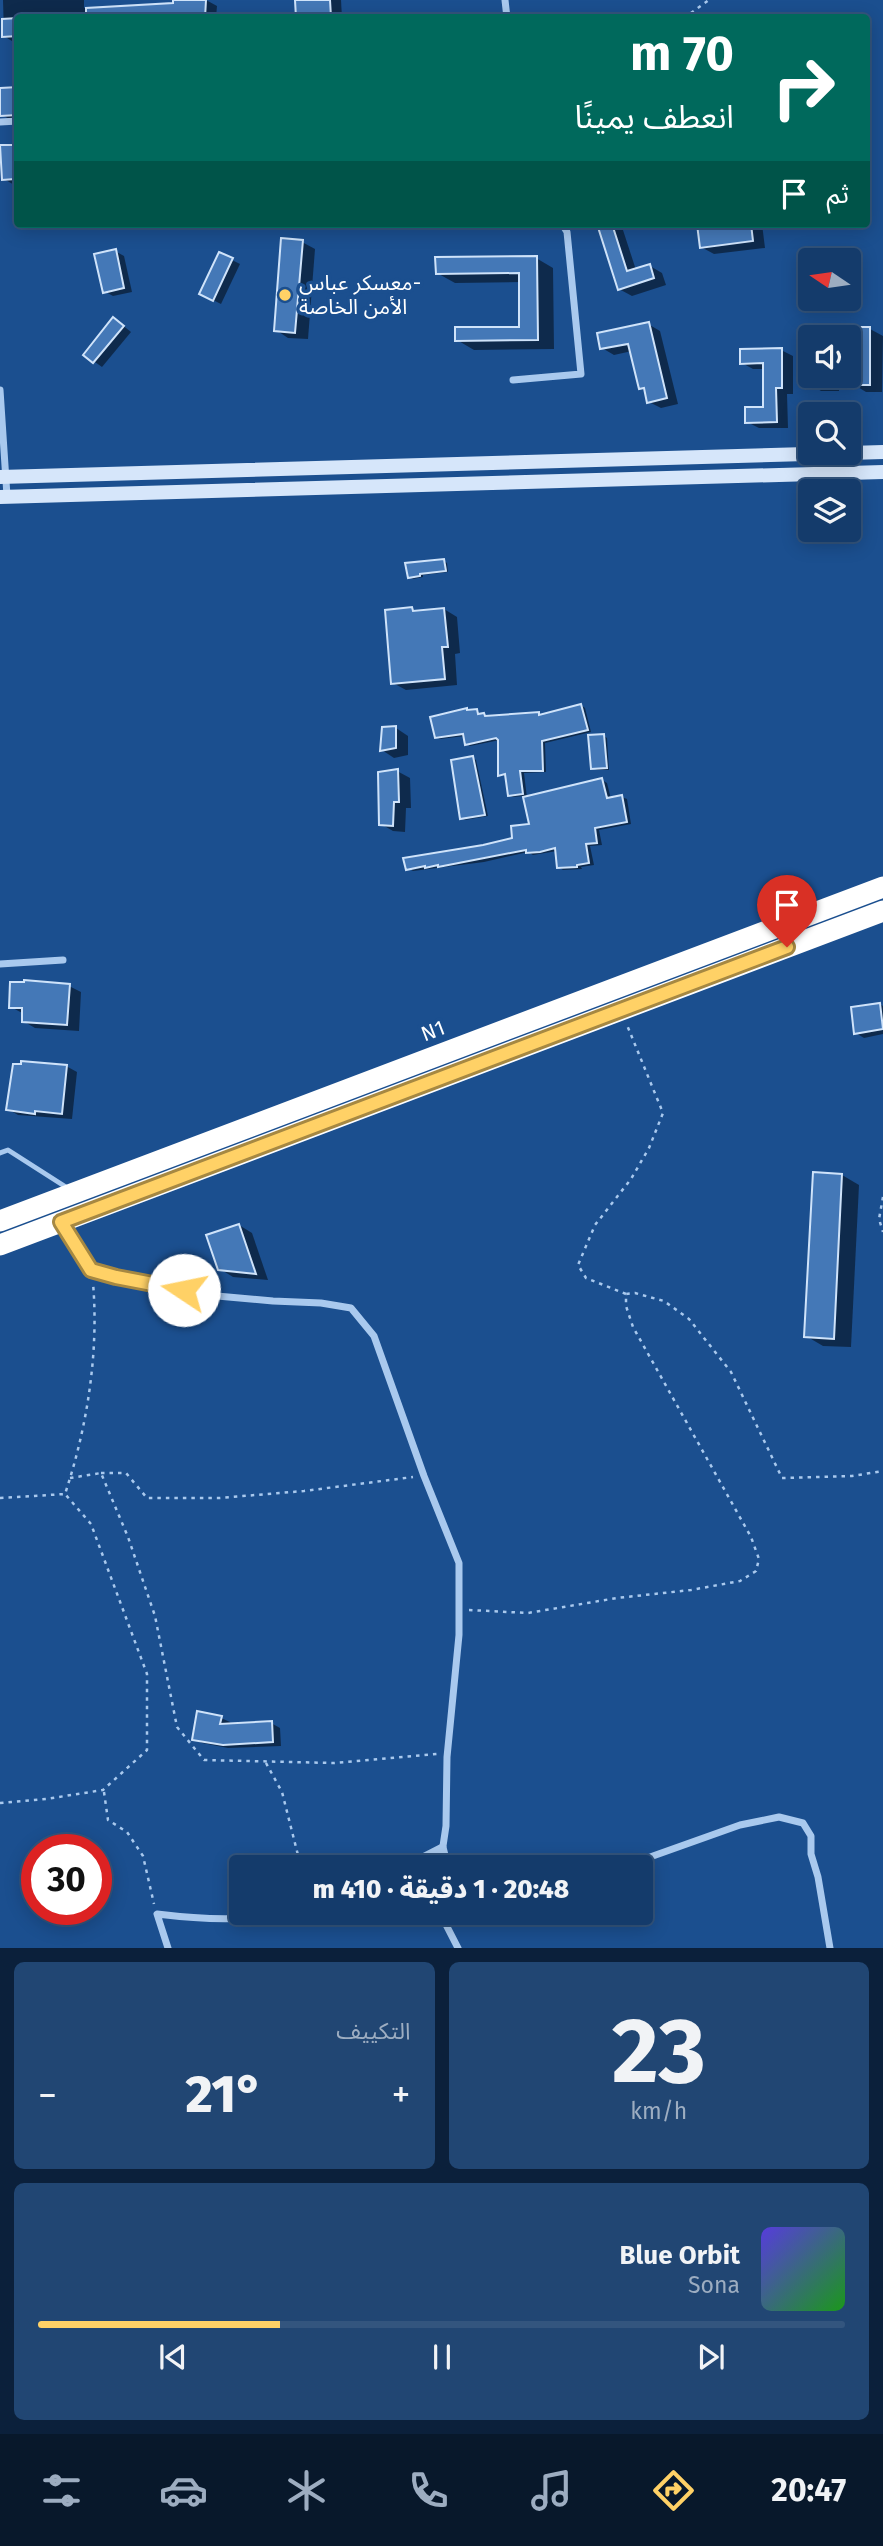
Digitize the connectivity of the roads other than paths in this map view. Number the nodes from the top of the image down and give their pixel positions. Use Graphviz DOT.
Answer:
graph roads {
  1 [pos="564,228"];
  2 [pos="513,380"];
  3 [pos="0,390"];
  4 [pos="877,452"];
  5 [pos="798,454"];
  6 [pos="877,472"];
  7 [pos="3,477"];
  8 [pos="3,497"];
  9 [pos="883,887"];
  10 [pos="883,911"];
  11 [pos="63,960"];
  12 [pos="0,964"];
  13 [pos="0,1153"];
  14 [pos="75,1192"];
  15 [pos="0,1221"];
  16 [pos="61,1222"];
  17 [pos="0,1245"];
  18 [pos="443,1846"];
  19 [pos="426,1855"];
  20 [pos="440,1855"];
  21 [pos="445,1855"];
  22 [pos="653,1856"];
  23 [pos="229,1919"];
  24 [pos="446,1925"];
  25 [pos="168,1948"];
  26 [pos="458,1948"];
  27 [pos="830,1948"];
  1 -- 2 [label="street"];
  3 -- 7 [label="street"];
  4 -- 6 [label="main road"];
  5 -- 7 [label="main road"];
  6 -- 8 [label="main road"];
  7 -- 8 [label="street"];
  9 -- 14 [label="highway, N1 / N1"];
  10 -- 16 [label="highway"];
  11 -- 12 [label="street"];
  13 -- 14 [label="lane"];
  14 -- 15 [label="highway, N1 / N1"];
  16 -- 17 [label="highway"];
  16 -- 18 [label="street"];
  18 -- 19 [label="street"];
  18 -- 20 [label="street"];
  18 -- 21 [label="street"];
  22 -- 27 [label="street"];
  23 -- 25 [label="street"];
  24 -- 26 [label="street"];
}
